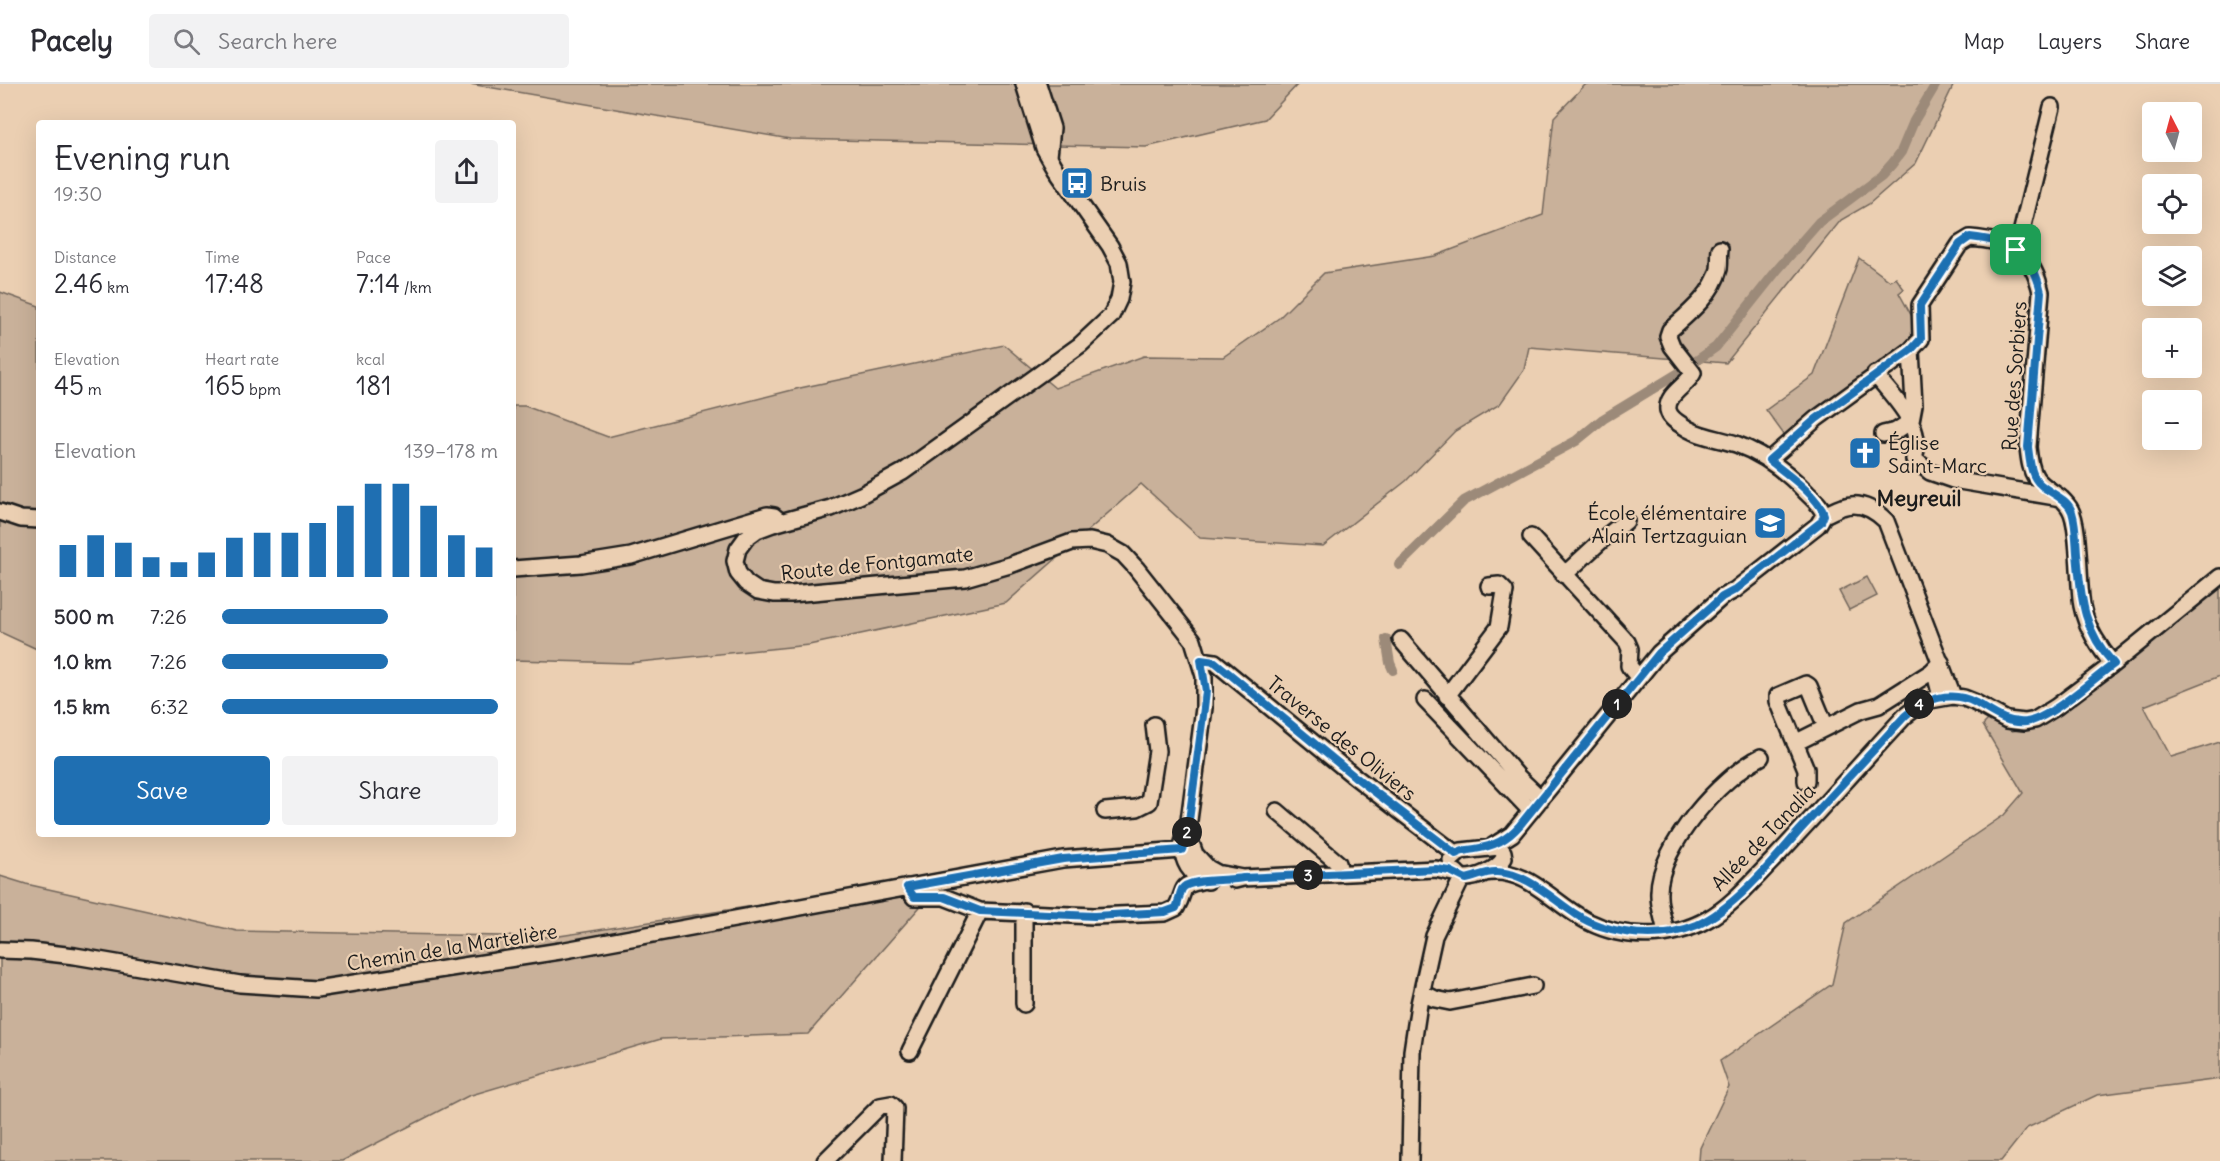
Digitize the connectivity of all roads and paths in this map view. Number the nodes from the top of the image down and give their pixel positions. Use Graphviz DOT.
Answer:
graph roads {
  1 [pos="1024,84"];
  2 [pos="1038,84"];
  3 [pos="2052,107"];
  4 [pos="1049,156"];
  5 [pos="1720,249"];
  6 [pos="2016,250"];
  7 [pos="1911,350"];
  8 [pos="1871,378"];
  9 [pos="1911,421"];
  10 [pos="1883,434"];
  11 [pos="1769,460"];
  12 [pos="2061,498"];
  13 [pos="0,512"];
  14 [pos="1824,515"];
  15 [pos="36,520"];
  16 [pos="1626,521"];
  17 [pos="781,522"];
  18 [pos="719,529"];
  19 [pos="1531,537"];
  20 [pos="738,549"];
  21 [pos="516,569"];
  22 [pos="1564,576"];
  23 [pos="2220,577"];
  24 [pos="1489,586"];
  25 [pos="1401,640"];
  26 [pos="1201,660"];
  27 [pos="2114,664"];
  28 [pos="1937,665"];
  29 [pos="1638,677"];
  30 [pos="1447,696"];
  31 [pos="1947,697"];
  32 [pos="1425,700"];
  33 [pos="1154,725"];
  34 [pos="1826,727"];
  35 [pos="1795,743"];
  36 [pos="1761,757"];
  37 [pos="1806,781"];
  38 [pos="1536,805"];
  39 [pos="1105,811"];
  40 [pos="1277,812"];
  41 [pos="1189,852"];
  42 [pos="1500,853"];
  43 [pos="1455,856"];
  44 [pos="1436,869"];
  45 [pos="1340,873"];
  46 [pos="1485,873"];
  47 [pos="1512,874"];
  48 [pos="1459,876"];
  49 [pos="1243,878"];
  50 [pos="1204,880"];
  51 [pos="908,889"];
  52 [pos="980,911"];
  53 [pos="1024,911"];
  54 [pos="1666,933"];
  55 [pos="0,950"];
  56 [pos="1533,986"];
  57 [pos="1423,993"];
  58 [pos="1024,1004"];
  59 [pos="910,1052"];
  60 [pos="825,1161"];
  61 [pos="893,1161"];
  62 [pos="1410,1161"];
  1 -- 4 [label="street"];
  2 -- 4 [label="street"];
  3 -- 6 [label="street"];
  4 -- 17 [label="street"];
  5 -- 11 [label="street"];
  6 -- 7 [label="street, Rue des Sorbiers"];
  6 -- 12 [label="street, Rue des Sorbiers"];
  7 -- 8 [label="street"];
  7 -- 9 [label="street"];
  8 -- 9 [label="street"];
  8 -- 11 [label="street"];
  9 -- 10 [label="street"];
  9 -- 12 [label="street"];
  11 -- 14 [label="street"];
  12 -- 27 [label="street"];
  13 -- 15 [label="street"];
  14 -- 28 [label="street"];
  14 -- 29 [label="street"];
  16 -- 22 [label="street"];
  17 -- 18 [label="street"];
  17 -- 20 [label="street"];
  18 -- 20 [label="street"];
  18 -- 21 [label="street"];
  19 -- 22 [label="street"];
  20 -- 26 [label="street, Route de Fontgamate"];
  22 -- 29 [label="street"];
  23 -- 27 [label="street"];
  24 -- 30 [label="street"];
  25 -- 30 [label="street"];
  26 -- 41 [label="street, Route de Fontgamate"];
  26 -- 43 [label="street, Traverse des Oliviers"];
  27 -- 31 [label="street"];
  28 -- 31 [label="street"];
  28 -- 34 [label="street"];
  29 -- 38 [label="street"];
  30 -- 38 [label="street"];
  31 -- 54 [label="street, Allée de Tanalia"];
  32 -- 38 [label="street"];
  33 -- 39 [label="street"];
  34 -- 35 [label="street"];
  34 -- 35 [label="street"];
  35 -- 37 [label="street"];
  36 -- 54 [label="street"];
  38 -- 42 [label="street"];
  40 -- 45 [label="street"];
  41 -- 49 [label="street"];
  41 -- 50 [label="street"];
  41 -- 51 [label="street, Chemin de la Martelière"];
  42 -- 43 [label="street"];
  42 -- 46 [label="street"];
  42 -- 47 [label="street"];
  43 -- 44 [label="street"];
  43 -- 48 [label="street"];
  44 -- 45 [label="street"];
  44 -- 48 [label="street"];
  45 -- 49 [label="street"];
  46 -- 47 [label="street, Allée de Tanalia"];
  46 -- 48 [label="street"];
  47 -- 54 [label="street, Allée de Tanalia"];
  48 -- 57 [label="street"];
  49 -- 50 [label="street"];
  50 -- 53 [label="street"];
  51 -- 52 [label="street"];
  51 -- 55 [label="street, Chemin de la Martelière"];
  52 -- 53 [label="street"];
  52 -- 59 [label="street"];
  53 -- 58 [label="street"];
  56 -- 57 [label="street"];
  57 -- 62 [label="street"];
  60 -- 61 [label="street"];
}
